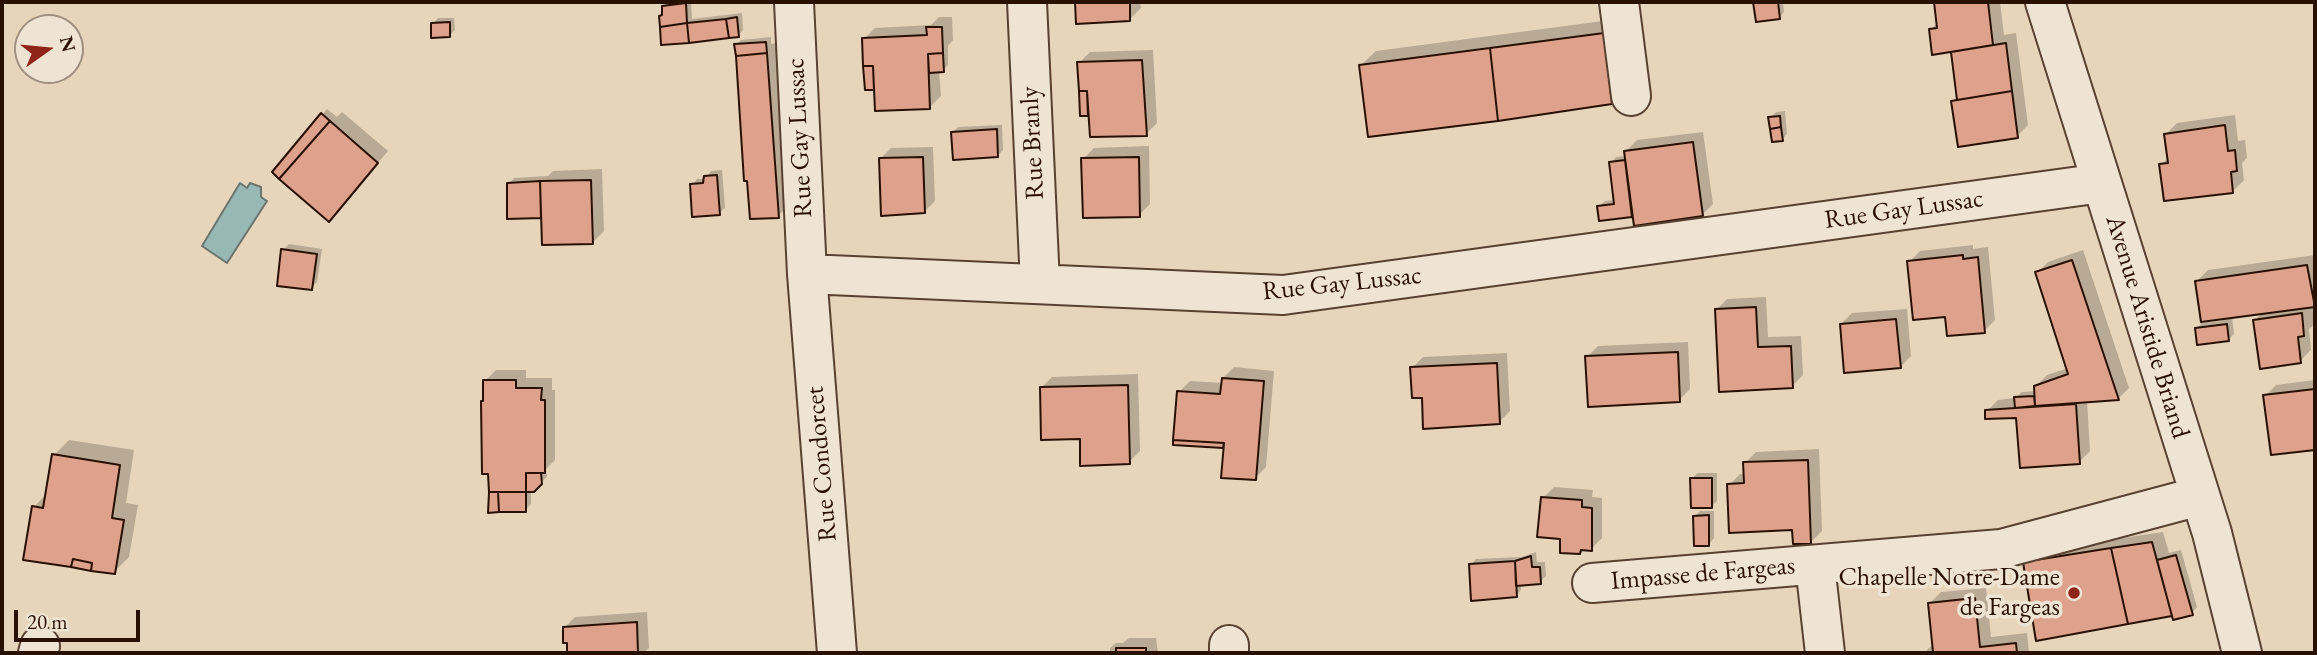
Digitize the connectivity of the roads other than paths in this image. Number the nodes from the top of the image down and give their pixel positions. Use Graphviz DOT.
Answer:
graph roads {
  1 [pos="794,2"];
  2 [pos="1027,2"];
  3 [pos="1619,2"];
  4 [pos="2045,2"];
  5 [pos="1631,96"];
  6 [pos="2102,183"];
  7 [pos="807,274"];
  8 [pos="1040,284"];
  9 [pos="2200,496"];
  10 [pos="1815,565"];
  11 [pos="1592,583"];
  12 [pos="837,653"];
  13 [pos="1825,653"];
  14 [pos="2242,653"];
  1 -- 7 [label="street, Rue Gay Lussac"];
  2 -- 8 [label="street, Rue Branly"];
  3 -- 5 [label="street"];
  4 -- 6 [label="street, Avenue Aristide Briand"];
  6 -- 8 [label="street, Rue Gay Lussac"];
  6 -- 9 [label="street, Avenue Aristide Briand"];
  7 -- 8 [label="street, Rue Gay Lussac"];
  7 -- 12 [label="street, Rue Condorcet"];
  9 -- 10 [label="street, Impasse de Fargeas"];
  9 -- 14 [label="street, Avenue Aristide Briand"];
  10 -- 11 [label="street, Impasse de Fargeas"];
  10 -- 13 [label="street"];
}
